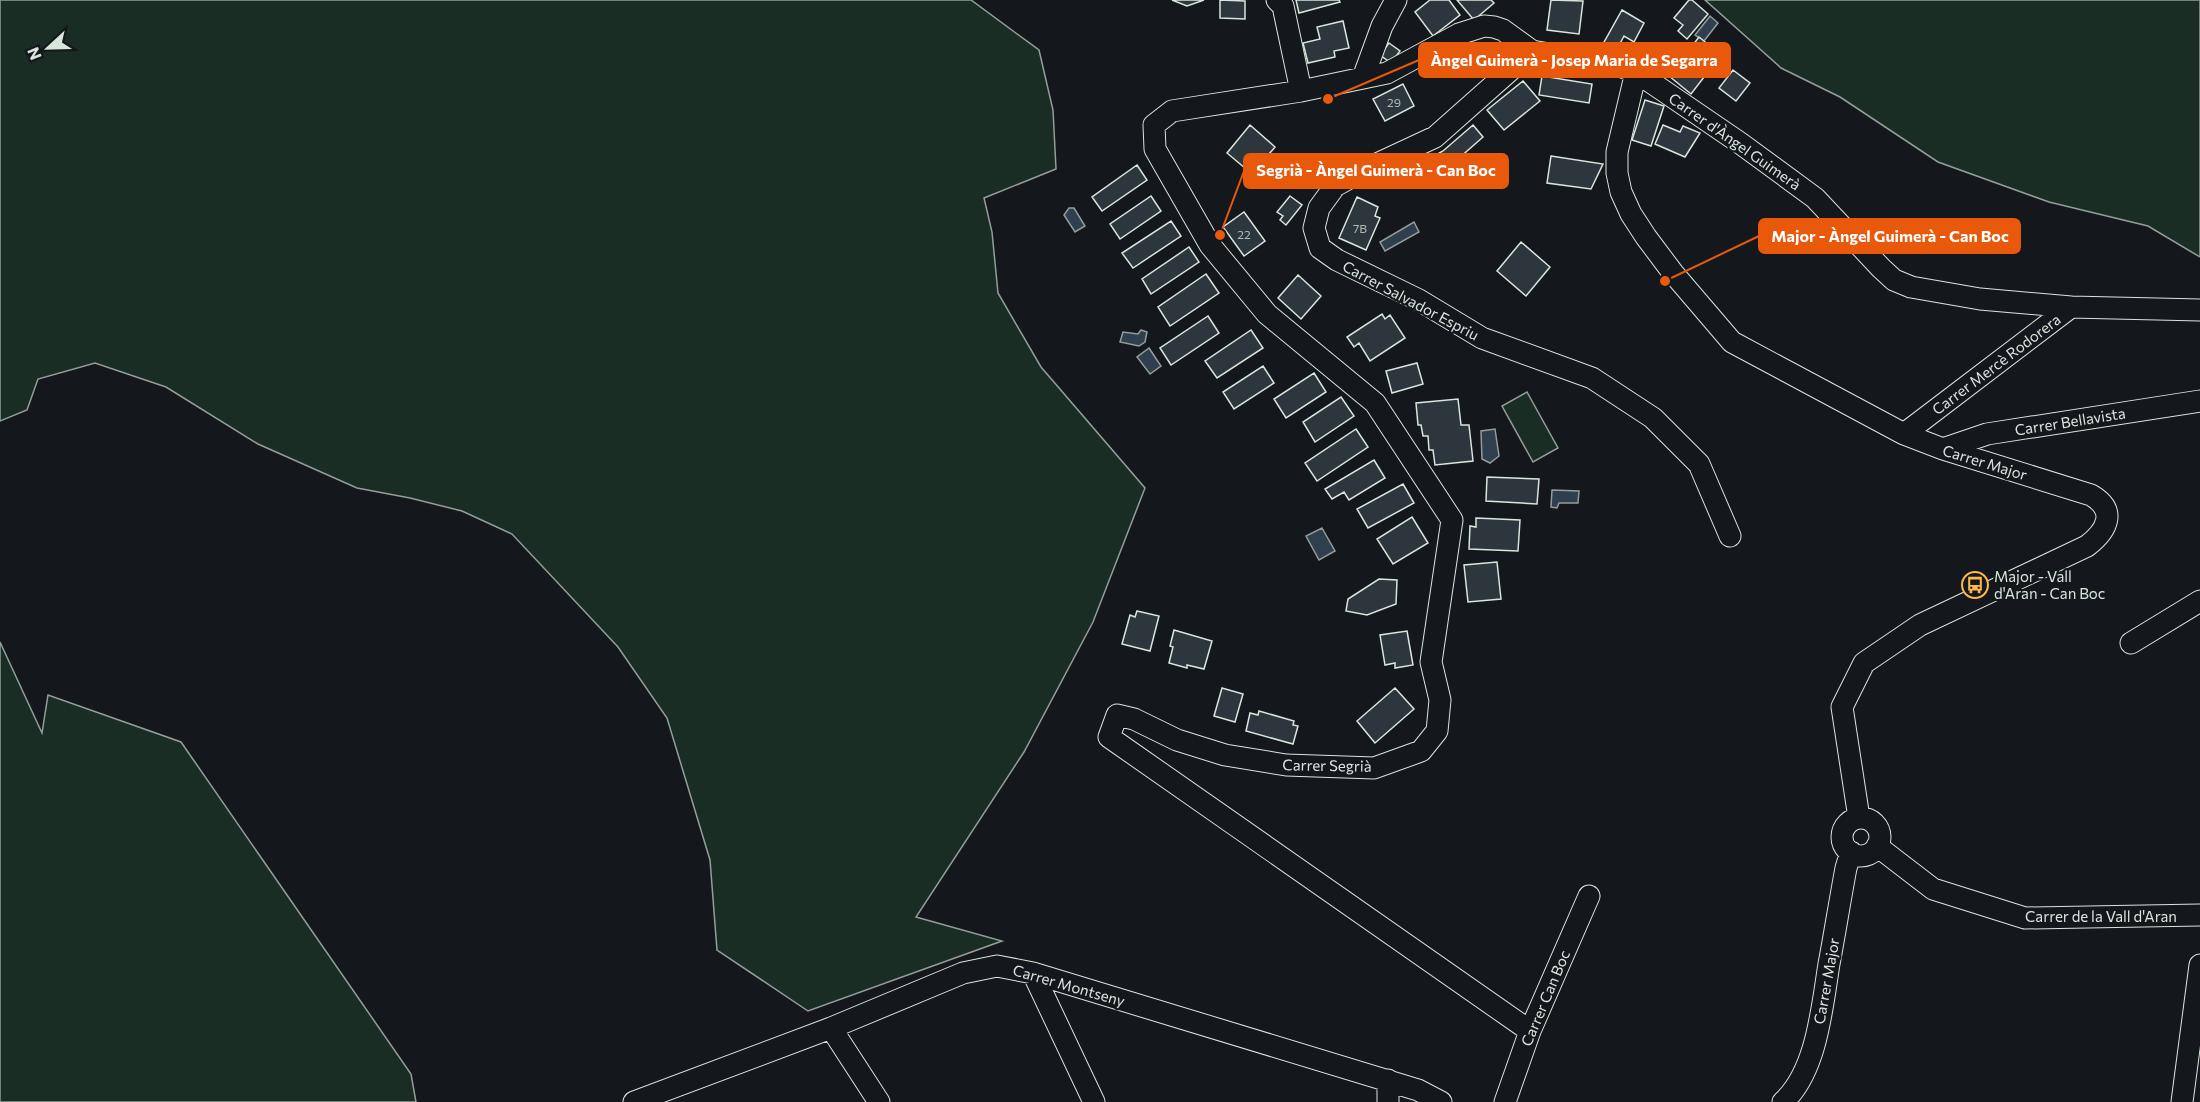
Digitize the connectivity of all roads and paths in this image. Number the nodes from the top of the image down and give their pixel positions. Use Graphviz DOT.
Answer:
graph roads {
  1 [pos="1278,0"];
  2 [pos="1396,0"];
  3 [pos="1532,51"];
  4 [pos="1636,72"];
  5 [pos="1363,78"];
  6 [pos="1301,91"];
  7 [pos="1173,111"];
  8 [pos="2071,307"];
  9 [pos="2200,310"];
  10 [pos="2200,401"];
  11 [pos="1904,434"];
  12 [pos="1942,449"];
  13 [pos="1730,536"];
  14 [pos="2200,601"];
  15 [pos="2131,643"];
  16 [pos="1859,818"];
  17 [pos="1877,846"];
  18 [pos="1851,852"];
  19 [pos="1589,896"];
  20 [pos="2200,915"];
  21 [pos="2200,965"];
  22 [pos="1033,973"];
  23 [pos="831,1028"];
  24 [pos="1530,1032"];
  25 [pos="1388,1080"];
  26 [pos="1792,1100"];
  27 [pos="634,1102"];
  28 [pos="879,1102"];
  29 [pos="1094,1102"];
  30 [pos="1388,1102"];
  31 [pos="1441,1102"];
  32 [pos="1505,1102"];
  33 [pos="2182,1102"];
  1 -- 6 [label="street"];
  2 -- 5 [label="street"];
  3 -- 4 [label="street, Carrer d'Àngel Guimerà"];
  3 -- 5 [label="street, Carrer d'Àngel Guimerà"];
  3 -- 13 [label="street, Carrer Salvador Espriu"];
  4 -- 8 [label="street, Carrer d'Àngel Guimerà"];
  4 -- 11 [label="street, Carrer Major"];
  5 -- 6 [label="street, Carrer d'Àngel Guimerà"];
  6 -- 7 [label="street, Carrer d'Àngel Guimerà"];
  7 -- 24 [label="street, Carrer Segrià"];
  8 -- 9 [label="street, Carrer Mercè Rodorera"];
  8 -- 11 [label="street, Carrer Mercè Rodorera"];
  10 -- 12 [label="street, Carrer Bellavista"];
  11 -- 12 [label="street, Carrer Major"];
  12 -- 16 [label="street, Carrer Major"];
  14 -- 15 [label="street"];
  16 -- 17 [label="street"];
  16 -- 18 [label="street"];
  17 -- 18 [label="street"];
  17 -- 20 [label="street, Carrer de la Vall d'Aran"];
  18 -- 26 [label="street, Carrer Major"];
  19 -- 24 [label="street, Carrer Can Boc"];
  21 -- 33 [label="street"];
  22 -- 23 [label="street, Carrer Montseny"];
  22 -- 25 [label="street, Carrer Montseny"];
  22 -- 29 [label="street"];
  23 -- 27 [label="street, Carrer Montseny"];
  23 -- 28 [label="street"];
  24 -- 32 [label="street, Carrer Can Boc"];
  25 -- 30 [label="street"];
  25 -- 31 [label="street, Carrer Montseny"];
}
